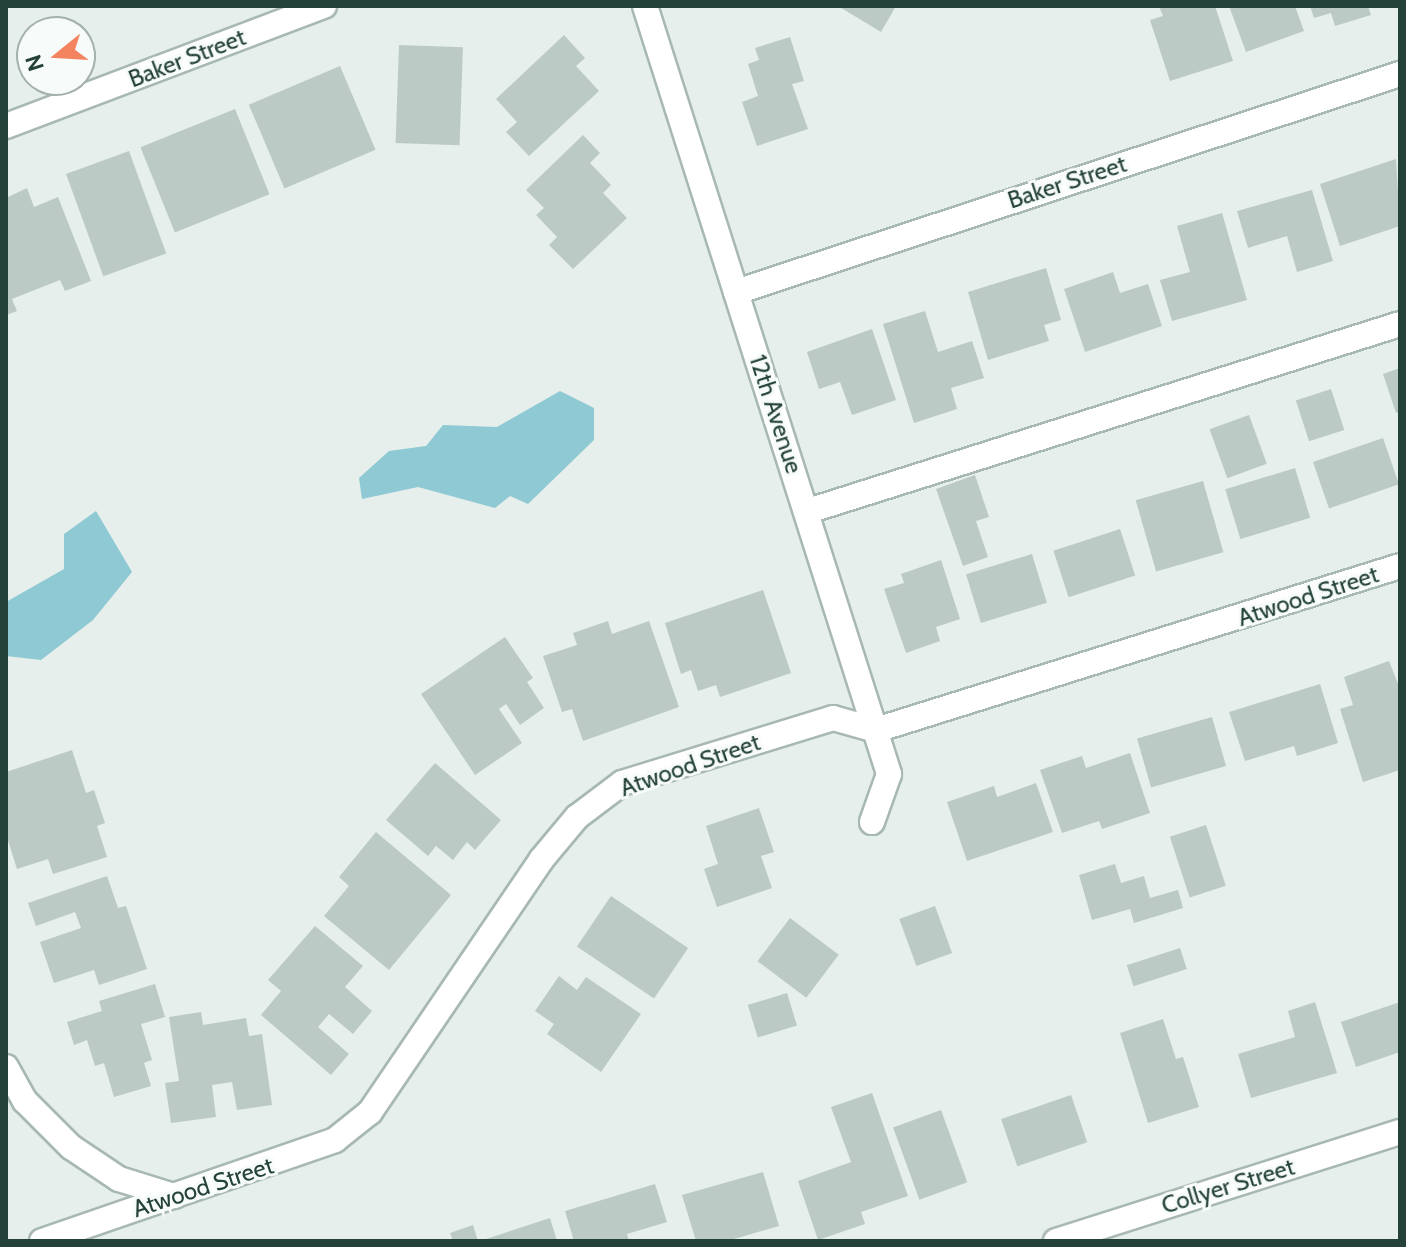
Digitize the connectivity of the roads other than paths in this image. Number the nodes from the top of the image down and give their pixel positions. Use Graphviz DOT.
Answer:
graph roads {
  1 [pos="324,6"];
  2 [pos="645,6"];
  3 [pos="1400,74"];
  4 [pos="6,126"];
  5 [pos="736,292"];
  6 [pos="1400,324"];
  7 [pos="808,511"];
  8 [pos="1400,566"];
  9 [pos="876,730"];
  10 [pos="872,822"];
  11 [pos="6,1067"];
  12 [pos="1400,1132"];
  13 [pos="174,1196"];
  14 [pos="42,1241"];
  15 [pos="1056,1241"];
  1 -- 4 [label="street, Baker Street"];
  2 -- 5 [label="street, 12th Avenue"];
  3 -- 5 [label="street, Baker Street"];
  5 -- 7 [label="street, 12th Avenue"];
  6 -- 7 [label="street"];
  7 -- 9 [label="street, 12th Avenue"];
  8 -- 9 [label="street, Atwood Street"];
  9 -- 10 [label="street, 12th Avenue"];
  9 -- 13 [label="street, Atwood Street"];
  11 -- 13 [label="street"];
  12 -- 15 [label="street, Collyer Street"];
  13 -- 14 [label="street, Atwood Street"];
}
